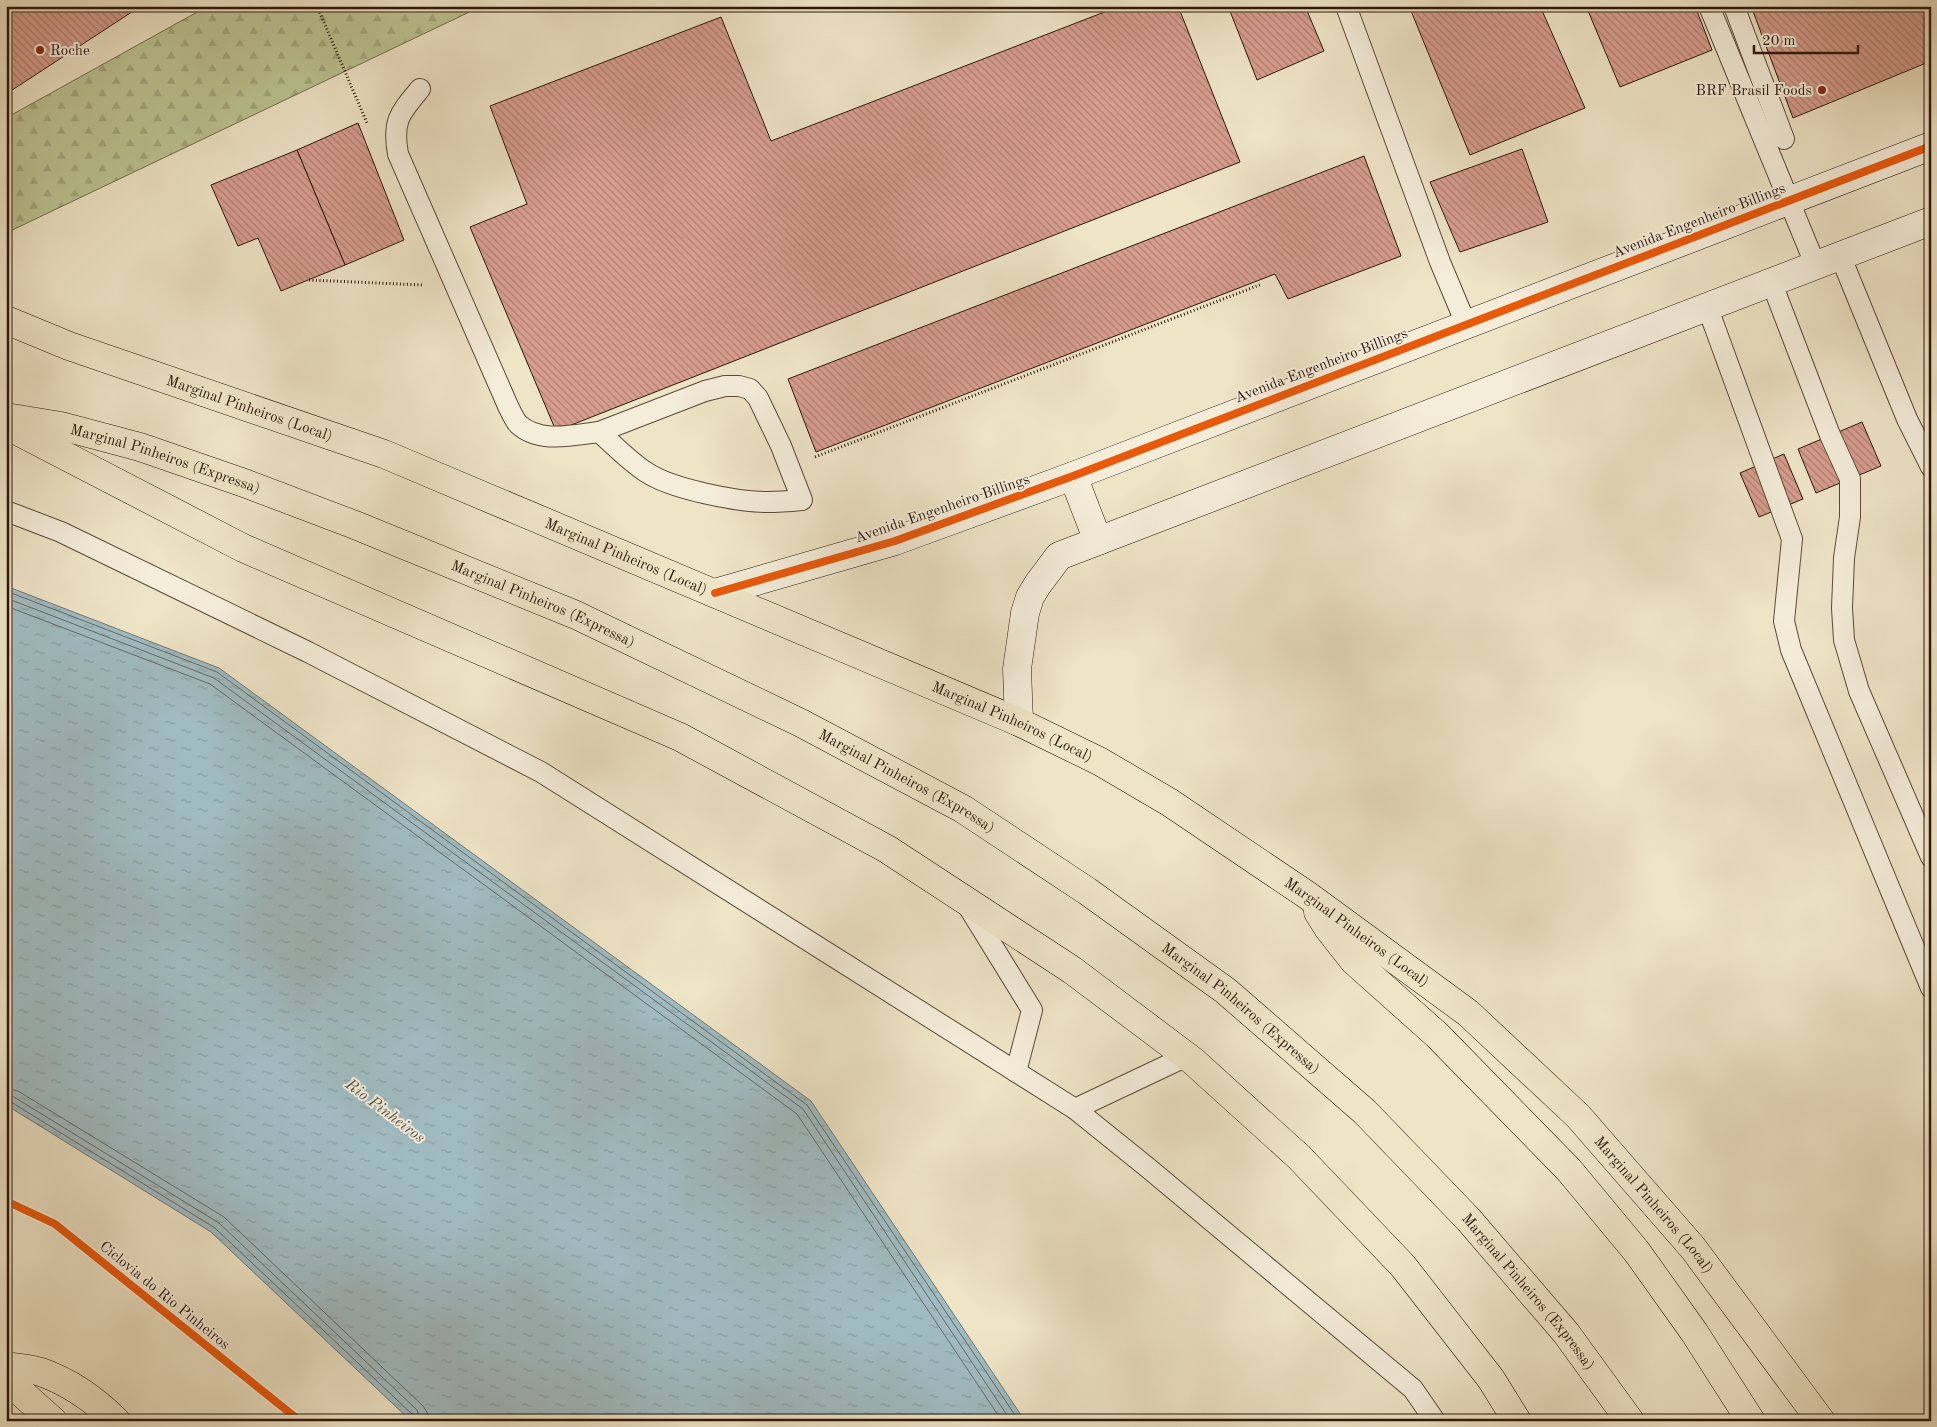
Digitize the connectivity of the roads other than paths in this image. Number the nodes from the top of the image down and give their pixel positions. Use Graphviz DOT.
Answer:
graph roads {
  1 [pos="1346,6"];
  2 [pos="1709,6"];
  3 [pos="1734,6"];
  4 [pos="420,89"];
  5 [pos="1784,139"];
  6 [pos="1931,146"];
  7 [pos="1789,200"];
  8 [pos="1931,221"];
  9 [pos="1840,255"];
  10 [pos="1815,264"];
  11 [pos="1771,281"];
  12 [pos="1707,306"];
  13 [pos="6,320"];
  14 [pos="1466,324"];
  15 [pos="6,417"];
  16 [pos="6,425"];
  17 [pos="599,432"];
  18 [pos="1931,467"];
  19 [pos="1073,476"];
  20 [pos="6,511"];
  21 [pos="1098,541"];
  22 [pos="715,593"];
  23 [pos="1019,722"];
  24 [pos="1931,857"];
  25 [pos="1307,895"];
  26 [pos="964,899"];
  27 [pos="1931,988"];
  28 [pos="1186,1056"];
  29 [pos="1016,1072"];
  30 [pos="1075,1109"];
  31 [pos="6,1366"];
  32 [pos="6,1380"];
  33 [pos="52,1421"];
  34 [pos="116,1421"];
  35 [pos="1435,1421"];
  36 [pos="1517,1421"];
  37 [pos="1630,1421"];
  38 [pos="1751,1421"];
  39 [pos="1820,1421"];
  1 -- 14 [label="lane"];
  2 -- 7 [label="lane"];
  3 -- 5 [label="lane"];
  4 -- 17 [label="lane"];
  6 -- 7 [label="street, Avenida Engenheiro Billings"];
  7 -- 10 [label="lane"];
  7 -- 14 [label="street, Avenida Engenheiro Billings"];
  8 -- 9 [label="street"];
  9 -- 10 [label="street"];
  9 -- 18 [label="lane"];
  10 -- 11 [label="street"];
  11 -- 12 [label="street"];
  11 -- 24 [label="lane"];
  12 -- 21 [label="street"];
  12 -- 27 [label="lane"];
  13 -- 22 [label="highway, Marginal Pinheiros (Local)"];
  14 -- 19 [label="street, Avenida Engenheiro Billings"];
  15 -- 37 [label="highway, Marginal Pinheiros (Expressa)"];
  16 -- 26 [label="highway"];
  17 -- 17 [label="lane"];
  19 -- 21 [label="street"];
  19 -- 22 [label="street, Avenida Engenheiro Billings"];
  20 -- 29 [label="lane"];
  21 -- 23 [label="street"];
  22 -- 23 [label="highway, Marginal Pinheiros (Local)"];
  23 -- 25 [label="highway, Marginal Pinheiros (Local)"];
  25 -- 38 [label="highway"];
  25 -- 39 [label="highway, Marginal Pinheiros (Local)"];
  26 -- 28 [label="highway"];
  26 -- 29 [label="lane"];
  28 -- 30 [label="lane"];
  28 -- 36 [label="highway"];
  29 -- 30 [label="lane"];
  30 -- 35 [label="lane"];
  31 -- 34 [label="highway"];
  32 -- 33 [label="highway"];
}
